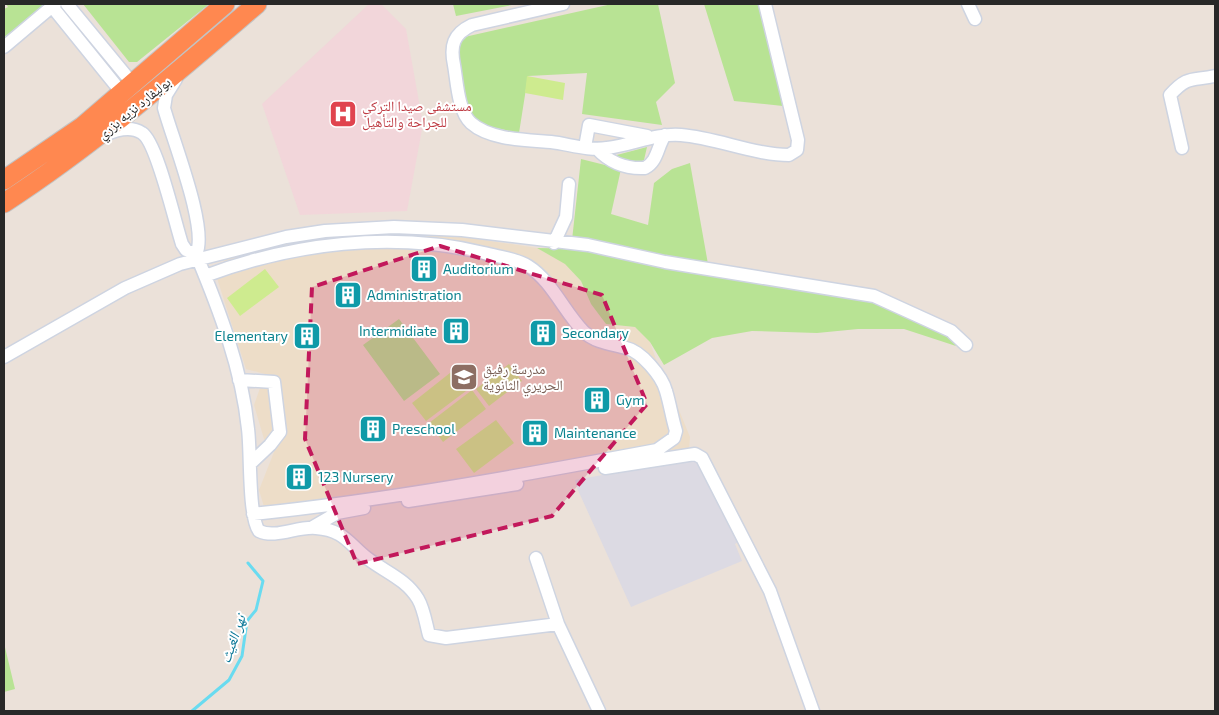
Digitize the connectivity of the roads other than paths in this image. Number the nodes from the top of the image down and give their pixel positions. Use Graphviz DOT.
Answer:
graph roads {
  1 [pos="52,4"];
  2 [pos="67,4"];
  3 [pos="225,4"];
  4 [pos="257,4"];
  5 [pos="563,4"];
  6 [pos="766,4"];
  7 [pos="968,4"];
  8 [pos="975,19"];
  9 [pos="4,47"];
  10 [pos="194,58"];
  11 [pos="1215,76"];
  12 [pos="127,89"];
  13 [pos="665,135"];
  14 [pos="650,137"];
  15 [pos="94,141"];
  16 [pos="591,148"];
  17 [pos="1182,148"];
  18 [pos="4,180"];
  19 [pos="569,184"];
  20 [pos="4,203"];
  21 [pos="554,242"];
  22 [pos="197,257"];
  23 [pos="205,276"];
  24 [pos="966,345"];
  25 [pos="4,357"];
  26 [pos="239,380"];
  27 [pos="250,463"];
  28 [pos="254,514"];
  29 [pos="313,527"];
  30 [pos="536,558"];
  31 [pos="558,624"];
  32 [pos="599,711"];
  33 [pos="813,711"];
  1 -- 9 [label="street"];
  1 -- 12 [label="street"];
  2 -- 12 [label="street"];
  3 -- 12 [label="highway, بوليفارد نزيه بزري"];
  4 -- 10 [label="highway, بوليفارد نزيه بزري"];
  5 -- 16 [label="street"];
  6 -- 13 [label="street"];
  7 -- 8 [label="street"];
  10 -- 15 [label="highway, بوليفارد نزيه بزري"];
  10 -- 22 [label="street"];
  11 -- 17 [label="street"];
  12 -- 18 [label="highway, بوليفارد نزيه بزري"];
  13 -- 14 [label="street"];
  13 -- 16 [label="street"];
  14 -- 16 [label="street"];
  14 -- 16 [label="street"];
  15 -- 20 [label="highway, بوليفارد نزيه بزري"];
  15 -- 22 [label="street"];
  19 -- 21 [label="street"];
  21 -- 22 [label="street"];
  21 -- 24 [label="street"];
  22 -- 23 [label="street"];
  22 -- 25 [label="street"];
  23 -- 26 [label="street"];
  23 -- 28 [label="street"];
  26 -- 27 [label="street"];
  26 -- 27 [label="street"];
  27 -- 28 [label="street"];
  28 -- 29 [label="street"];
  29 -- 31 [label="street"];
  29 -- 33 [label="street"];
  30 -- 31 [label="street"];
  31 -- 32 [label="street"];
}
